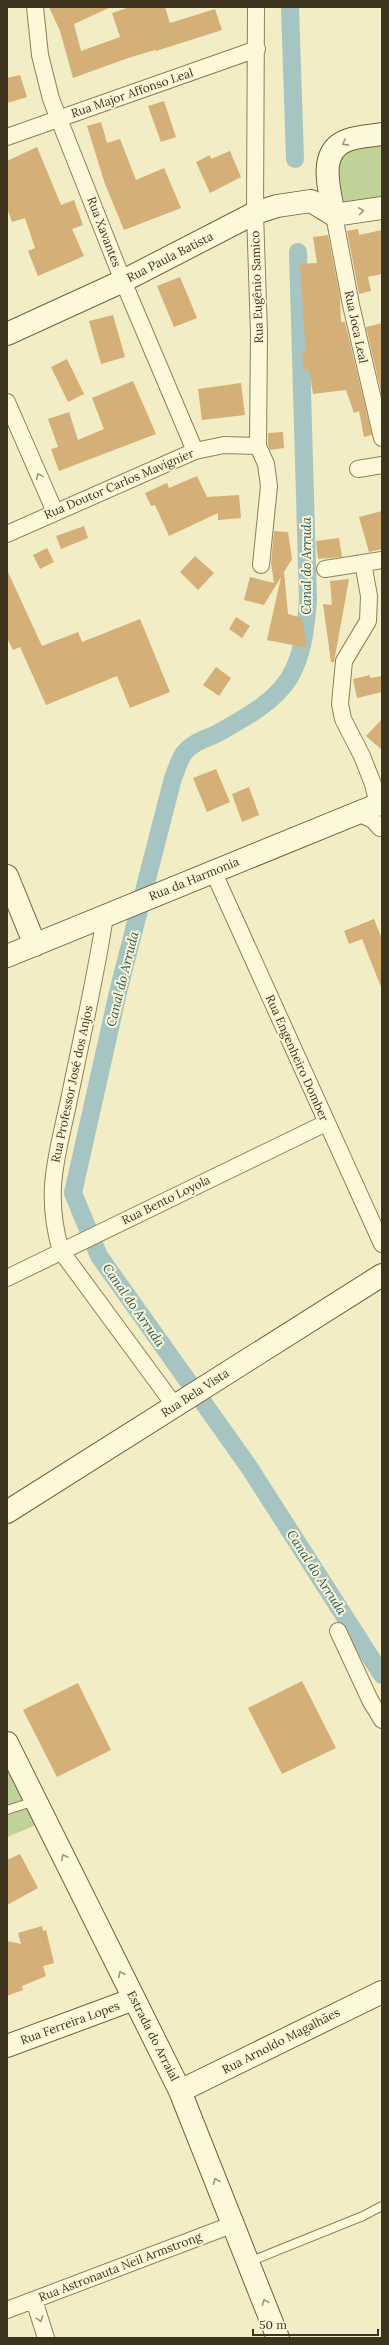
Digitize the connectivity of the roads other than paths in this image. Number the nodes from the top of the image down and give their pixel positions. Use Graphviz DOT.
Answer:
graph roads {
  1 [pos="35,7"];
  2 [pos="256,7"];
  3 [pos="257,49"];
  4 [pos="60,119"];
  5 [pos="382,134"];
  6 [pos="7,137"];
  7 [pos="382,208"];
  8 [pos="255,213"];
  9 [pos="334,215"];
  10 [pos="123,281"];
  11 [pos="7,334"];
  12 [pos="7,402"];
  13 [pos="382,438"];
  14 [pos="258,446"];
  15 [pos="195,451"];
  16 [pos="382,465"];
  17 [pos="358,469"];
  18 [pos="55,512"];
  19 [pos="7,534"];
  20 [pos="382,560"];
  21 [pos="363,563"];
  22 [pos="261,565"];
  23 [pos="325,569"];
  24 [pos="381,807"];
  25 [pos="356,812"];
  26 [pos="381,830"];
  27 [pos="213,871"];
  28 [pos="7,876"];
  29 [pos="105,916"];
  30 [pos="35,945"];
  31 [pos="7,956"];
  32 [pos="326,1123"];
  33 [pos="382,1244"];
  34 [pos="64,1249"];
  35 [pos="382,1274"];
  36 [pos="7,1278"];
  37 [pos="180,1403"];
  38 [pos="7,1512"];
  39 [pos="338,1631"];
  40 [pos="382,1720"];
  41 [pos="7,1743"];
  42 [pos="35,1801"];
  43 [pos="7,1810"];
  44 [pos="382,1992"];
  45 [pos="134,1999"];
  46 [pos="7,2046"];
  47 [pos="180,2091"];
  48 [pos="382,2206"];
  49 [pos="234,2224"];
  50 [pos="249,2262"];
  51 [pos="34,2300"];
  52 [pos="7,2310"];
  53 [pos="46,2338"];
  54 [pos="278,2338"];
  1 -- 4 [label="street, Rua Xavantes"];
  2 -- 3 [label="street, Rua Eugênio Samico"];
  3 -- 4 [label="street, Rua Major Affonso Leal"];
  3 -- 8 [label="street, Rua Eugênio Samico"];
  4 -- 6 [label="street, Rua Major Affonso Leal"];
  4 -- 10 [label="street, Rua Xavantes"];
  5 -- 9 [label="street, one-way"];
  9 -- 7 [label="street, one-way"];
  8 -- 9 [label="street, Rua Paula Batista"];
  8 -- 10 [label="street, Rua Paula Batista"];
  8 -- 14 [label="street, Rua Eugênio Samico"];
  9 -- 13 [label="street, Rua Joca Leal"];
  10 -- 11 [label="street, Rua Paula Batista"];
  10 -- 15 [label="street, Rua Xavantes"];
  18 -- 12 [label="street, one-way"];
  14 -- 15 [label="street, Rua Doutor Carlos Mavignier"];
  14 -- 22 [label="street, Rua Eugênio Samico"];
  15 -- 18 [label="street, Rua Doutor Carlos Mavignier"];
  16 -- 17 [label="street"];
  18 -- 19 [label="street, Rua Doutor Carlos Mavignier"];
  20 -- 21 [label="street"];
  21 -- 23 [label="street"];
  21 -- 24 [label="street"];
  24 -- 25 [label="street, Rua da Harmonia"];
  24 -- 26 [label="street"];
  25 -- 26 [label="street"];
  25 -- 27 [label="street, Rua da Harmonia"];
  27 -- 29 [label="street, Rua da Harmonia"];
  27 -- 32 [label="street, Rua Engenheiro Domber"];
  28 -- 30 [label="street"];
  29 -- 30 [label="street, Rua da Harmonia"];
  29 -- 34 [label="street, Rua Professor José dos Anjos"];
  30 -- 31 [label="street, Rua da Harmonia"];
  32 -- 33 [label="street, Rua Engenheiro Domber"];
  32 -- 34 [label="street, Rua Bento Loyola"];
  34 -- 36 [label="street, Rua Bento Loyola"];
  34 -- 37 [label="street, Rua Professor José dos Anjos"];
  35 -- 37 [label="street, Rua Bela Vista"];
  37 -- 38 [label="street, Rua Bela Vista"];
  39 -- 40 [label="street"];
  41 -- 42 [label="street, Estrada do Arraial"];
  42 -- 43 [label="lane"];
  45 -- 42 [label="street, Estrada do Arraial, one-way"];
  44 -- 47 [label="street, Rua Arnoldo Magalhães"];
  45 -- 46 [label="street, Rua Ferreira Lopes"];
  45 -- 47 [label="street, Estrada do Arraial"];
  49 -- 47 [label="street, Estrada do Arraial, one-way"];
  48 -- 50 [label="lane"];
  49 -- 50 [label="street, Estrada do Arraial"];
  49 -- 51 [label="street, Rua Astronauta Neil Armstrong"];
  54 -- 50 [label="street, Estrada do Arraial, one-way"];
  51 -- 52 [label="street, Rua Astronauta Neil Armstrong"];
  51 -- 53 [label="street, one-way"];
}
